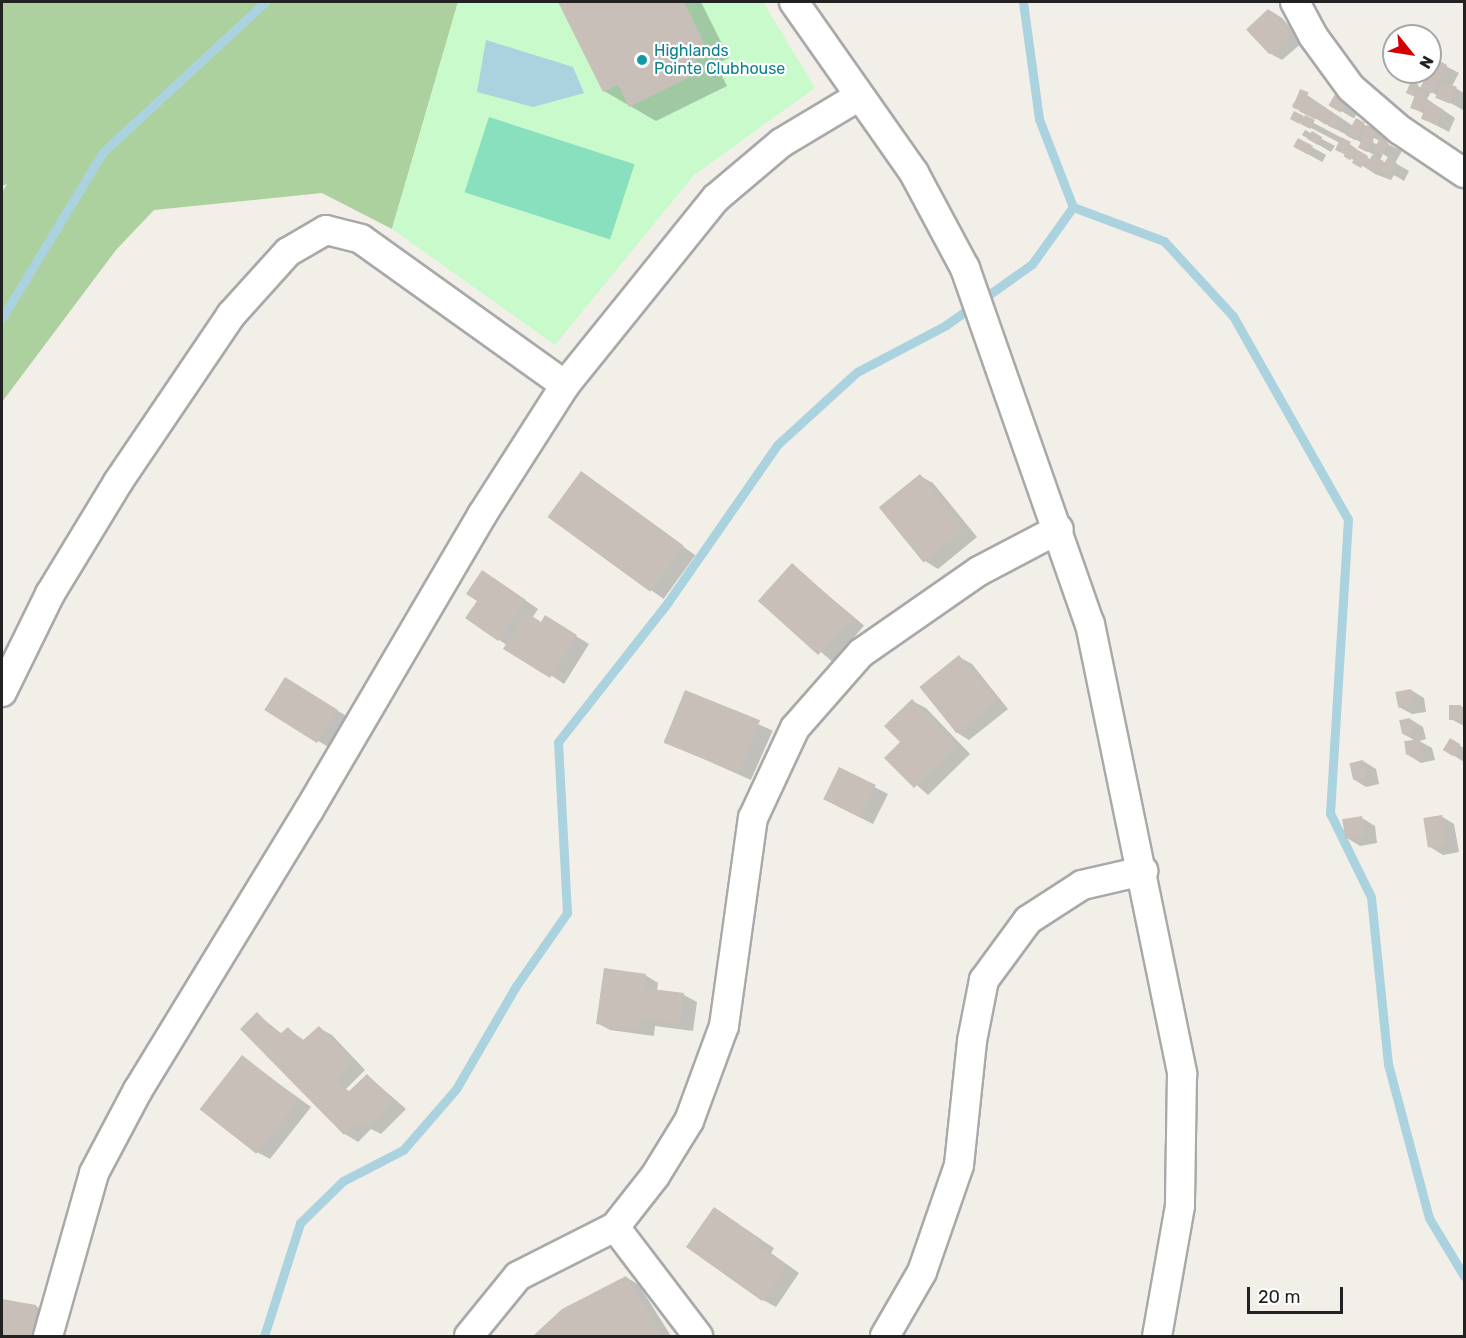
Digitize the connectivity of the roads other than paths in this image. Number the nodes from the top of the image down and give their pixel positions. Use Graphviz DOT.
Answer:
graph roads {
  1 [pos="794,2"];
  2 [pos="1294,2"];
  3 [pos="858,97"];
  4 [pos="1464,173"];
  5 [pos="565,385"];
  6 [pos="1059,529"];
  7 [pos="2,692"];
  8 [pos="1143,871"];
  9 [pos="615,1227"];
  10 [pos="48,1336"];
  11 [pos="469,1336"];
  12 [pos="698,1336"];
  13 [pos="885,1336"];
  14 [pos="1158,1336"];
  1 -- 3 [label="street"];
  2 -- 4 [label="street"];
  3 -- 5 [label="street"];
  3 -- 6 [label="street"];
  5 -- 7 [label="street"];
  5 -- 10 [label="street"];
  6 -- 8 [label="street"];
  6 -- 9 [label="street"];
  8 -- 13 [label="street"];
  8 -- 14 [label="street"];
  9 -- 11 [label="street"];
  9 -- 12 [label="street"];
}
